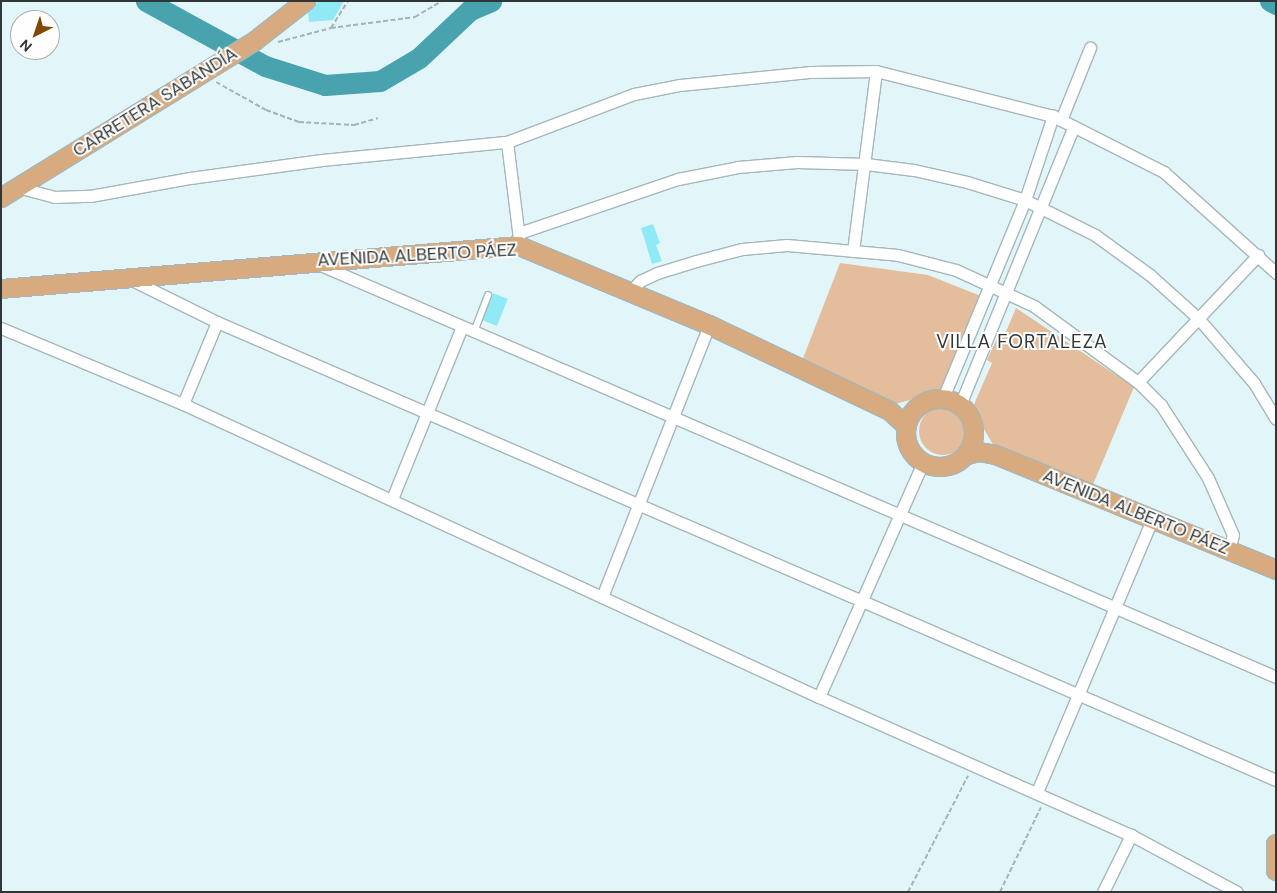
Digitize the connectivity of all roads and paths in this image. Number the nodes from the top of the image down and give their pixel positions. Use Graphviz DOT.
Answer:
graph roads {
  1 [pos="306,1"];
  2 [pos="348,1"];
  3 [pos="442,1"];
  4 [pos="331,28"];
  5 [pos="278,42"];
  6 [pos="1090,48"];
  7 [pos="876,71"];
  8 [pos="201,73"];
  9 [pos="378,118"];
  10 [pos="1057,118"];
  11 [pos="1074,126"];
  12 [pos="506,142"];
  13 [pos="866,164"];
  14 [pos="21,188"];
  15 [pos="1,198"];
  16 [pos="1025,200"];
  17 [pos="1042,209"];
  18 [pos="519,239"];
  19 [pos="853,251"];
  20 [pos="1258,255"];
  21 [pos="310,261"];
  22 [pos="1276,273"];
  23 [pos="132,280"];
  24 [pos="991,286"];
  25 [pos="1,288"];
  26 [pos="631,291"];
  27 [pos="1007,293"];
  28 [pos="488,296"];
  29 [pos="1198,318"];
  30 [pos="217,322"];
  31 [pos="710,325"];
  32 [pos="462,327"];
  33 [pos="1,328"];
  34 [pos="474,332"];
  35 [pos="1138,382"];
  36 [pos="943,398"];
  37 [pos="183,404"];
  38 [pos="960,405"];
  39 [pos="426,412"];
  40 [pos="673,418"];
  41 [pos="910,419"];
  42 [pos="1276,419"];
  43 [pos="975,432"];
  44 [pos="996,455"];
  45 [pos="966,456"];
  46 [pos="923,462"];
  47 [pos="392,499"];
  48 [pos="641,505"];
  49 [pos="900,513"];
  50 [pos="1153,518"];
  51 [pos="1229,549"];
  52 [pos="1276,570"];
  53 [pos="602,596"];
  54 [pos="861,601"];
  55 [pos="1116,606"];
  56 [pos="1276,677"];
  57 [pos="1078,695"];
  58 [pos="819,697"];
  59 [pos="974,765"];
  60 [pos="1276,780"];
  61 [pos="1042,794"];
  62 [pos="1130,835"];
  63 [pos="1276,844"];
  64 [pos="1276,871"];
  65 [pos="908,892"];
  66 [pos="1000,892"];
  67 [pos="1103,892"];
  68 [pos="1237,892"];
  1 -- 8 [label="main road, CARRETERA SABANDÍA"];
  2 -- 4 [label="path"];
  3 -- 4 [label="path"];
  4 -- 5 [label="path"];
  6 -- 10 [label="street"];
  7 -- 10 [label="street"];
  7 -- 12 [label="street"];
  7 -- 13 [label="street"];
  8 -- 9 [label="path"];
  8 -- 14 [label="main road, CARRETERA SABANDÍA"];
  10 -- 11 [label="street"];
  10 -- 16 [label="street"];
  11 -- 17 [label="street"];
  11 -- 20 [label="street"];
  12 -- 14 [label="street"];
  12 -- 18 [label="street"];
  13 -- 16 [label="street"];
  13 -- 18 [label="street"];
  13 -- 19 [label="street"];
  14 -- 15 [label="main road, CARRETERA SABANDÍA"];
  16 -- 17 [label="street"];
  16 -- 24 [label="street"];
  17 -- 27 [label="street"];
  17 -- 29 [label="street"];
  18 -- 21 [label="main road, AVENIDA ALBERTO PÁEZ"];
  18 -- 26 [label="main road, AVENIDA ALBERTO PÁEZ"];
  19 -- 24 [label="street"];
  19 -- 26 [label="street"];
  20 -- 22 [label="street"];
  20 -- 29 [label="street"];
  21 -- 23 [label="main road, AVENIDA ALBERTO PÁEZ"];
  21 -- 32 [label="street"];
  23 -- 25 [label="main road, AVENIDA ALBERTO PÁEZ"];
  23 -- 30 [label="street"];
  24 -- 27 [label="street"];
  24 -- 36 [label="street"];
  26 -- 31 [label="main road, AVENIDA ALBERTO PÁEZ"];
  27 -- 35 [label="street"];
  27 -- 38 [label="street"];
  28 -- 34 [label="lane"];
  29 -- 35 [label="street"];
  29 -- 42 [label="street"];
  30 -- 37 [label="street"];
  30 -- 39 [label="street"];
  31 -- 40 [label="street"];
  31 -- 41 [label="main road, AVENIDA ALBERTO PÁEZ"];
  32 -- 34 [label="street"];
  32 -- 39 [label="street"];
  33 -- 37 [label="street"];
  34 -- 40 [label="street"];
  35 -- 51 [label="street"];
  36 -- 38 [label="main road"];
  36 -- 41 [label="main road"];
  37 -- 47 [label="street"];
  38 -- 43 [label="main road"];
  39 -- 47 [label="street"];
  39 -- 48 [label="street"];
  40 -- 48 [label="street"];
  40 -- 49 [label="street"];
  41 -- 46 [label="main road"];
  43 -- 44 [label="main road, AVENIDA ALBERTO PÁEZ"];
  43 -- 45 [label="main road"];
  44 -- 45 [label="main road, AVENIDA ALBERTO PÁEZ"];
  44 -- 50 [label="main road, AVENIDA ALBERTO PÁEZ"];
  45 -- 46 [label="main road"];
  46 -- 49 [label="street"];
  47 -- 53 [label="street"];
  48 -- 53 [label="street"];
  48 -- 54 [label="street"];
  49 -- 54 [label="street"];
  49 -- 55 [label="street"];
  50 -- 51 [label="main road, AVENIDA ALBERTO PÁEZ"];
  50 -- 55 [label="street"];
  51 -- 52 [label="main road, AVENIDA ALBERTO PÁEZ"];
  53 -- 58 [label="street"];
  54 -- 57 [label="street"];
  54 -- 58 [label="street"];
  55 -- 56 [label="street"];
  55 -- 57 [label="street"];
  57 -- 60 [label="street"];
  57 -- 61 [label="street"];
  58 -- 59 [label="street"];
  59 -- 61 [label="street"];
  59 -- 65 [label="path"];
  61 -- 62 [label="street"];
  61 -- 66 [label="path"];
  62 -- 67 [label="street"];
  62 -- 68 [label="street"];
  63 -- 64 [label="main road"];
}
